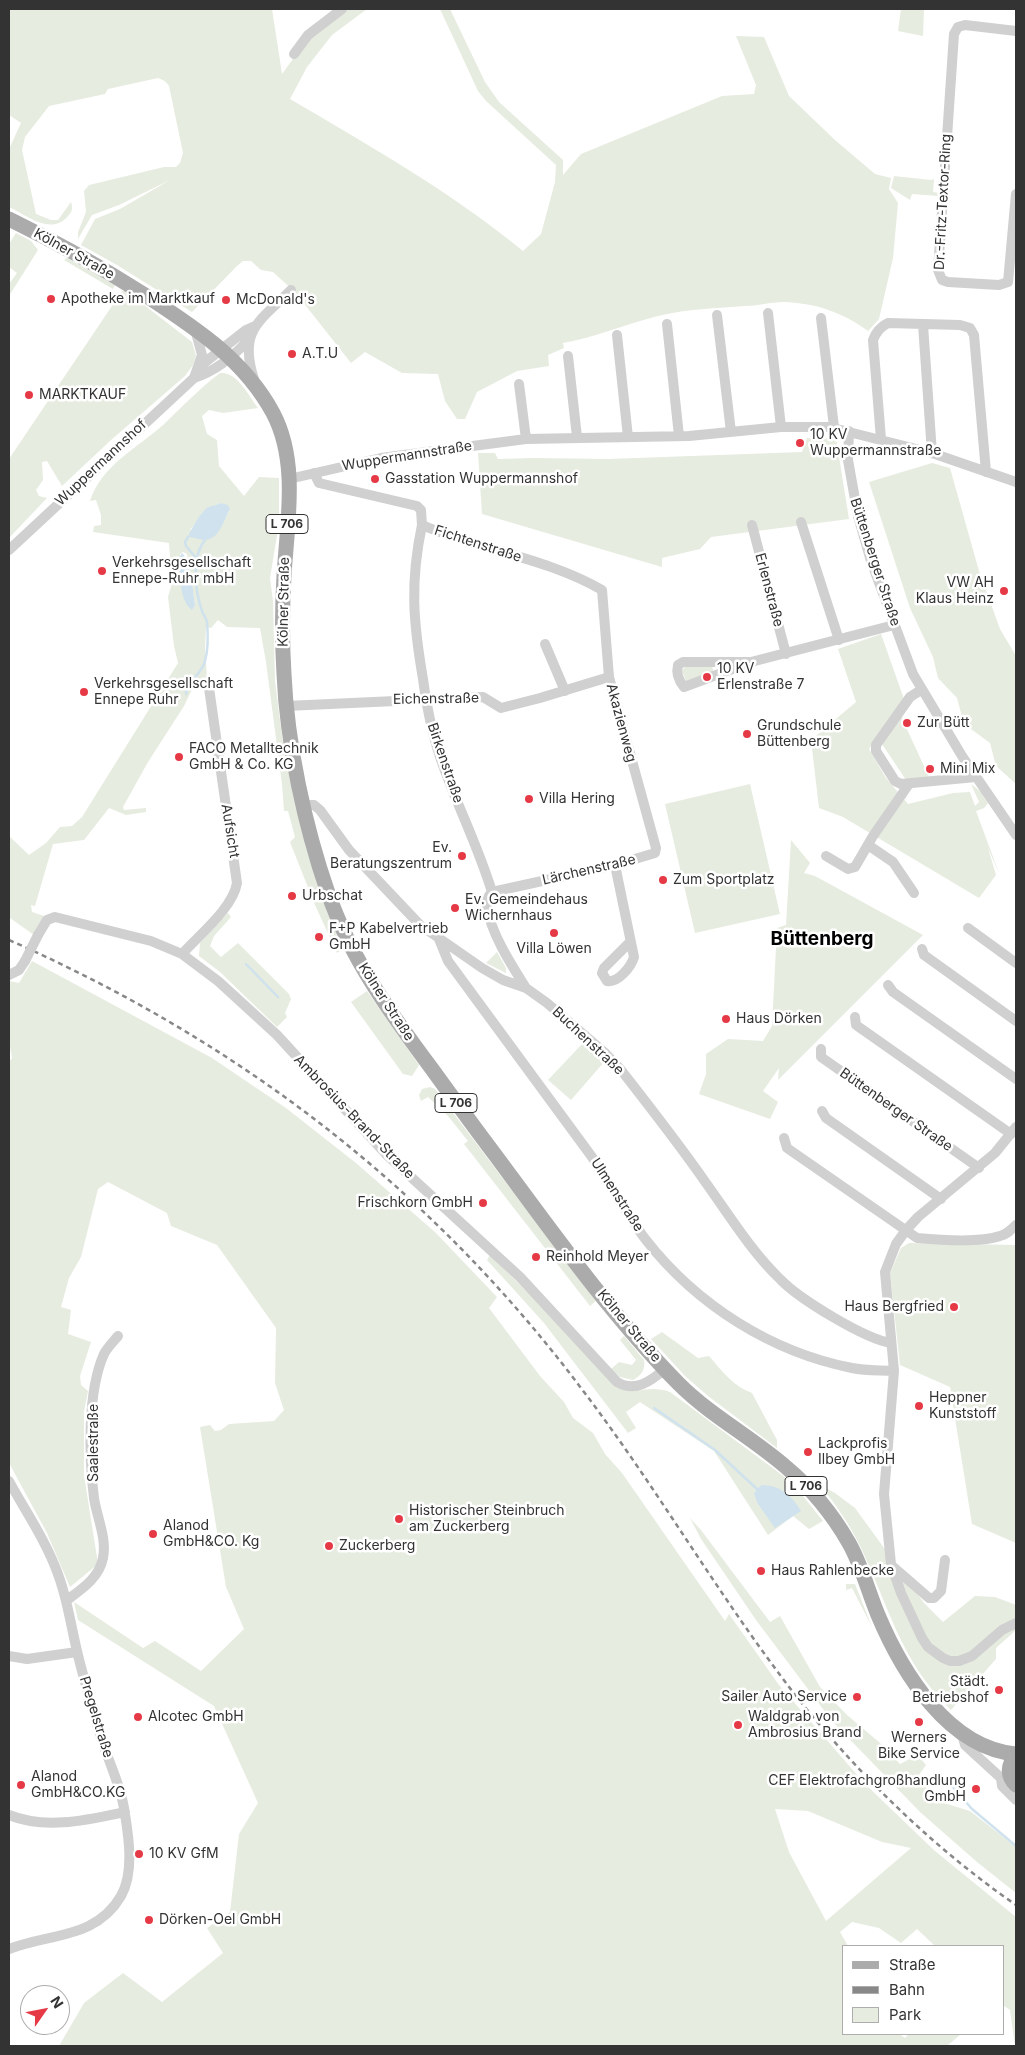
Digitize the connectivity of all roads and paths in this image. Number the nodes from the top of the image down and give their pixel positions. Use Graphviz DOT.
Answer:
graph roads {
  1 [pos="342,9"];
  2 [pos="1016,31"];
  3 [pos="294,54"];
  4 [pos="1016,194"];
  5 [pos="9,219"];
  6 [pos="291,290"];
  7 [pos="768,313"];
  8 [pos="717,315"];
  9 [pos="821,318"];
  10 [pos="667,324"];
  11 [pos="923,325"];
  12 [pos="255,326"];
  13 [pos="194,327"];
  14 [pos="617,335"];
  15 [pos="250,338"];
  16 [pos="225,353"];
  17 [pos="568,356"];
  18 [pos="199,367"];
  19 [pos="194,378"];
  20 [pos="519,384"];
  21 [pos="256,387"];
  22 [pos="782,427"];
  23 [pos="834,427"];
  24 [pos="848,431"];
  25 [pos="731,432"];
  26 [pos="679,436"];
  27 [pos="577,437"];
  28 [pos="628,437"];
  29 [pos="881,438"];
  30 [pos="526,439"];
  31 [pos="932,453"];
  32 [pos="986,472"];
  33 [pos="314,473"];
  34 [pos="289,478"];
  35 [pos="1016,482"];
  36 [pos="801,522"];
  37 [pos="422,524"];
  38 [pos="752,525"];
  39 [pos="9,550"];
  40 [pos="602,590"];
  41 [pos="894,625"];
  42 [pos="839,640"];
  43 [pos="545,644"];
  44 [pos="786,654"];
  45 [pos="751,662"];
  46 [pos="609,677"];
  47 [pos="209,688"];
  48 [pos="921,690"];
  49 [pos="565,691"];
  50 [pos="426,698"];
  51 [pos="286,706"];
  52 [pos="976,777"];
  53 [pos="908,784"];
  54 [pos="304,805"];
  55 [pos="1016,835"];
  56 [pos="868,845"];
  57 [pos="655,853"];
  58 [pos="826,856"];
  59 [pos="615,865"];
  60 [pos="492,892"];
  61 [pos="914,893"];
  62 [pos="968,928"];
  63 [pos="439,938"];
  64 [pos="630,942"];
  65 [pos="922,949"];
  66 [pos="182,954"];
  67 [pos="1016,963"];
  68 [pos="9,975"];
  69 [pos="888,985"];
  70 [pos="526,988"];
  71 [pos="855,1017"];
  72 [pos="1016,1021"];
  73 [pos="821,1049"];
  74 [pos="1016,1079"];
  75 [pos="822,1111"];
  76 [pos="1014,1131"];
  77 [pos="784,1138"];
  78 [pos="979,1168"];
  79 [pos="941,1199"];
  80 [pos="1016,1226"];
  81 [pos="906,1230"];
  82 [pos="118,1336"];
  83 [pos="891,1343"];
  84 [pos="665,1369"];
  85 [pos="894,1371"];
  86 [pos="9,1481"];
  87 [pos="944,1560"];
  88 [pos="891,1564"];
  89 [pos="67,1600"];
  90 [pos="1016,1623"];
  91 [pos="77,1652"];
  92 [pos="9,1656"];
  93 [pos="966,1734"];
  94 [pos="987,1747"];
  95 [pos="1016,1755"];
  96 [pos="1009,1770"];
  97 [pos="1016,1785"];
  98 [pos="1016,1800"];
  99 [pos="125,1812"];
  100 [pos="9,1816"];
  101 [pos="9,1949"];
  1 -- 3 [label="street"];
  2 -- 4 [label="street, Dr.-Fritz-Textor-Ring"];
  5 -- 13 [label="main road, Kölner Straße / L 706"];
  6 -- 12 [label="street, Wuppermannshof"];
  7 -- 22 [label="street"];
  8 -- 25 [label="street"];
  9 -- 23 [label="street"];
  10 -- 26 [label="street"];
  11 -- 29 [label="street"];
  11 -- 31 [label="street"];
  11 -- 32 [label="street"];
  12 -- 15 [label="street, Wuppermannshof"];
  12 -- 16 [label="street, Wuppermannshof"];
  13 -- 16 [label="main road, Kölner Straße / L 706"];
  13 -- 18 [label="street, Wuppermannshof"];
  14 -- 28 [label="street"];
  15 -- 16 [label="street, Wuppermannshof"];
  15 -- 21 [label="street, Wuppermannshof"];
  16 -- 18 [label="street, Wuppermannshof"];
  16 -- 19 [label="street, Wuppermannshof"];
  16 -- 21 [label="main road, Kölner Straße / L 706"];
  17 -- 27 [label="street"];
  18 -- 19 [label="street, Wuppermannshof"];
  19 -- 39 [label="street, Wuppermannshof"];
  20 -- 30 [label="street"];
  21 -- 34 [label="main road, Kölner Straße / L 706"];
  22 -- 23 [label="street, Wuppermannstraße"];
  22 -- 25 [label="street, Wuppermannstraße"];
  23 -- 24 [label="street, Wuppermannstraße"];
  24 -- 29 [label="street, Wuppermannstraße"];
  24 -- 41 [label="street, Büttenberger Straße"];
  25 -- 26 [label="street, Wuppermannstraße"];
  26 -- 28 [label="street, Wuppermannstraße"];
  27 -- 28 [label="street, Wuppermannstraße"];
  27 -- 30 [label="street, Wuppermannstraße"];
  29 -- 31 [label="street, Wuppermannstraße"];
  30 -- 33 [label="street, Wuppermannstraße"];
  31 -- 32 [label="street, Wuppermannstraße"];
  32 -- 35 [label="street, Wuppermannstraße"];
  33 -- 34 [label="street, Wuppermannstraße"];
  33 -- 37 [label="street, Fichtenstraße"];
  34 -- 51 [label="main road, Kölner Straße / L 706"];
  36 -- 42 [label="street"];
  37 -- 40 [label="street, Fichtenstraße"];
  37 -- 50 [label="street, Birkenstraße"];
  38 -- 44 [label="street, Erlenstraße"];
  40 -- 46 [label="street, Akazienweg"];
  41 -- 42 [label="street"];
  41 -- 48 [label="street, Büttenberger Straße"];
  42 -- 44 [label="street"];
  43 -- 49 [label="street"];
  44 -- 45 [label="street"];
  45 -- 45 [label="street"];
  46 -- 49 [label="street, Eichenstraße"];
  46 -- 57 [label="street, Akazienweg"];
  47 -- 66 [label="street, Aufsicht"];
  48 -- 52 [label="street, Büttenberger Straße"];
  48 -- 53 [label="street"];
  49 -- 50 [label="street, Eichenstraße"];
  50 -- 51 [label="street, Eichenstraße"];
  50 -- 60 [label="street, Birkenstraße"];
  51 -- 54 [label="main road, Kölner Straße / L 706"];
  52 -- 53 [label="street"];
  52 -- 55 [label="street, Büttenberger Straße"];
  53 -- 56 [label="street"];
  54 -- 63 [label="street, Buchenstraße"];
  54 -- 84 [label="main road, Kölner Straße / L 706"];
  56 -- 58 [label="street"];
  56 -- 61 [label="street"];
  57 -- 59 [label="street, Lärchenstraße"];
  59 -- 60 [label="street, Lärchenstraße"];
  59 -- 64 [label="street"];
  60 -- 70 [label="street, Birkenstraße"];
  62 -- 67 [label="street"];
  63 -- 70 [label="street, Buchenstraße"];
  63 -- 85 [label="street, Ulmenstraße"];
  65 -- 72 [label="street"];
  66 -- 68 [label="street, Ambrosius-Brand-Straße, bridge"];
  66 -- 84 [label="street, Ambrosius-Brand-Straße"];
  69 -- 74 [label="street"];
  70 -- 83 [label="street, Buchenstraße"];
  71 -- 76 [label="street"];
  73 -- 78 [label="street, Büttenberger Straße"];
  75 -- 79 [label="street"];
  76 -- 78 [label="street"];
  77 -- 81 [label="street"];
  78 -- 79 [label="street"];
  79 -- 81 [label="street"];
  80 -- 81 [label="street"];
  81 -- 83 [label="street"];
  82 -- 89 [label="street, Saalestraße"];
  83 -- 85 [label="street"];
  84 -- 93 [label="main road, Kölner Straße / L 706"];
  85 -- 88 [label="street"];
  86 -- 89 [label="street, Pregelstraße"];
  87 -- 88 [label="street"];
  88 -- 90 [label="street"];
  89 -- 91 [label="street, Pregelstraße"];
  91 -- 92 [label="street"];
  91 -- 99 [label="street, Pregelstraße"];
  93 -- 94 [label="main road, Kölner Straße / L 706"];
  93 -- 98 [label="street, Kölner Straße"];
  94 -- 95 [label="main road, Kölner Straße / L 706"];
  94 -- 96 [label="main road, Kölner Straße"];
  95 -- 96 [label="main road, Kölner Straße"];
  96 -- 97 [label="main road, Kölner Straße"];
  99 -- 100 [label="street"];
  99 -- 101 [label="street, Pregelstraße"];
}
